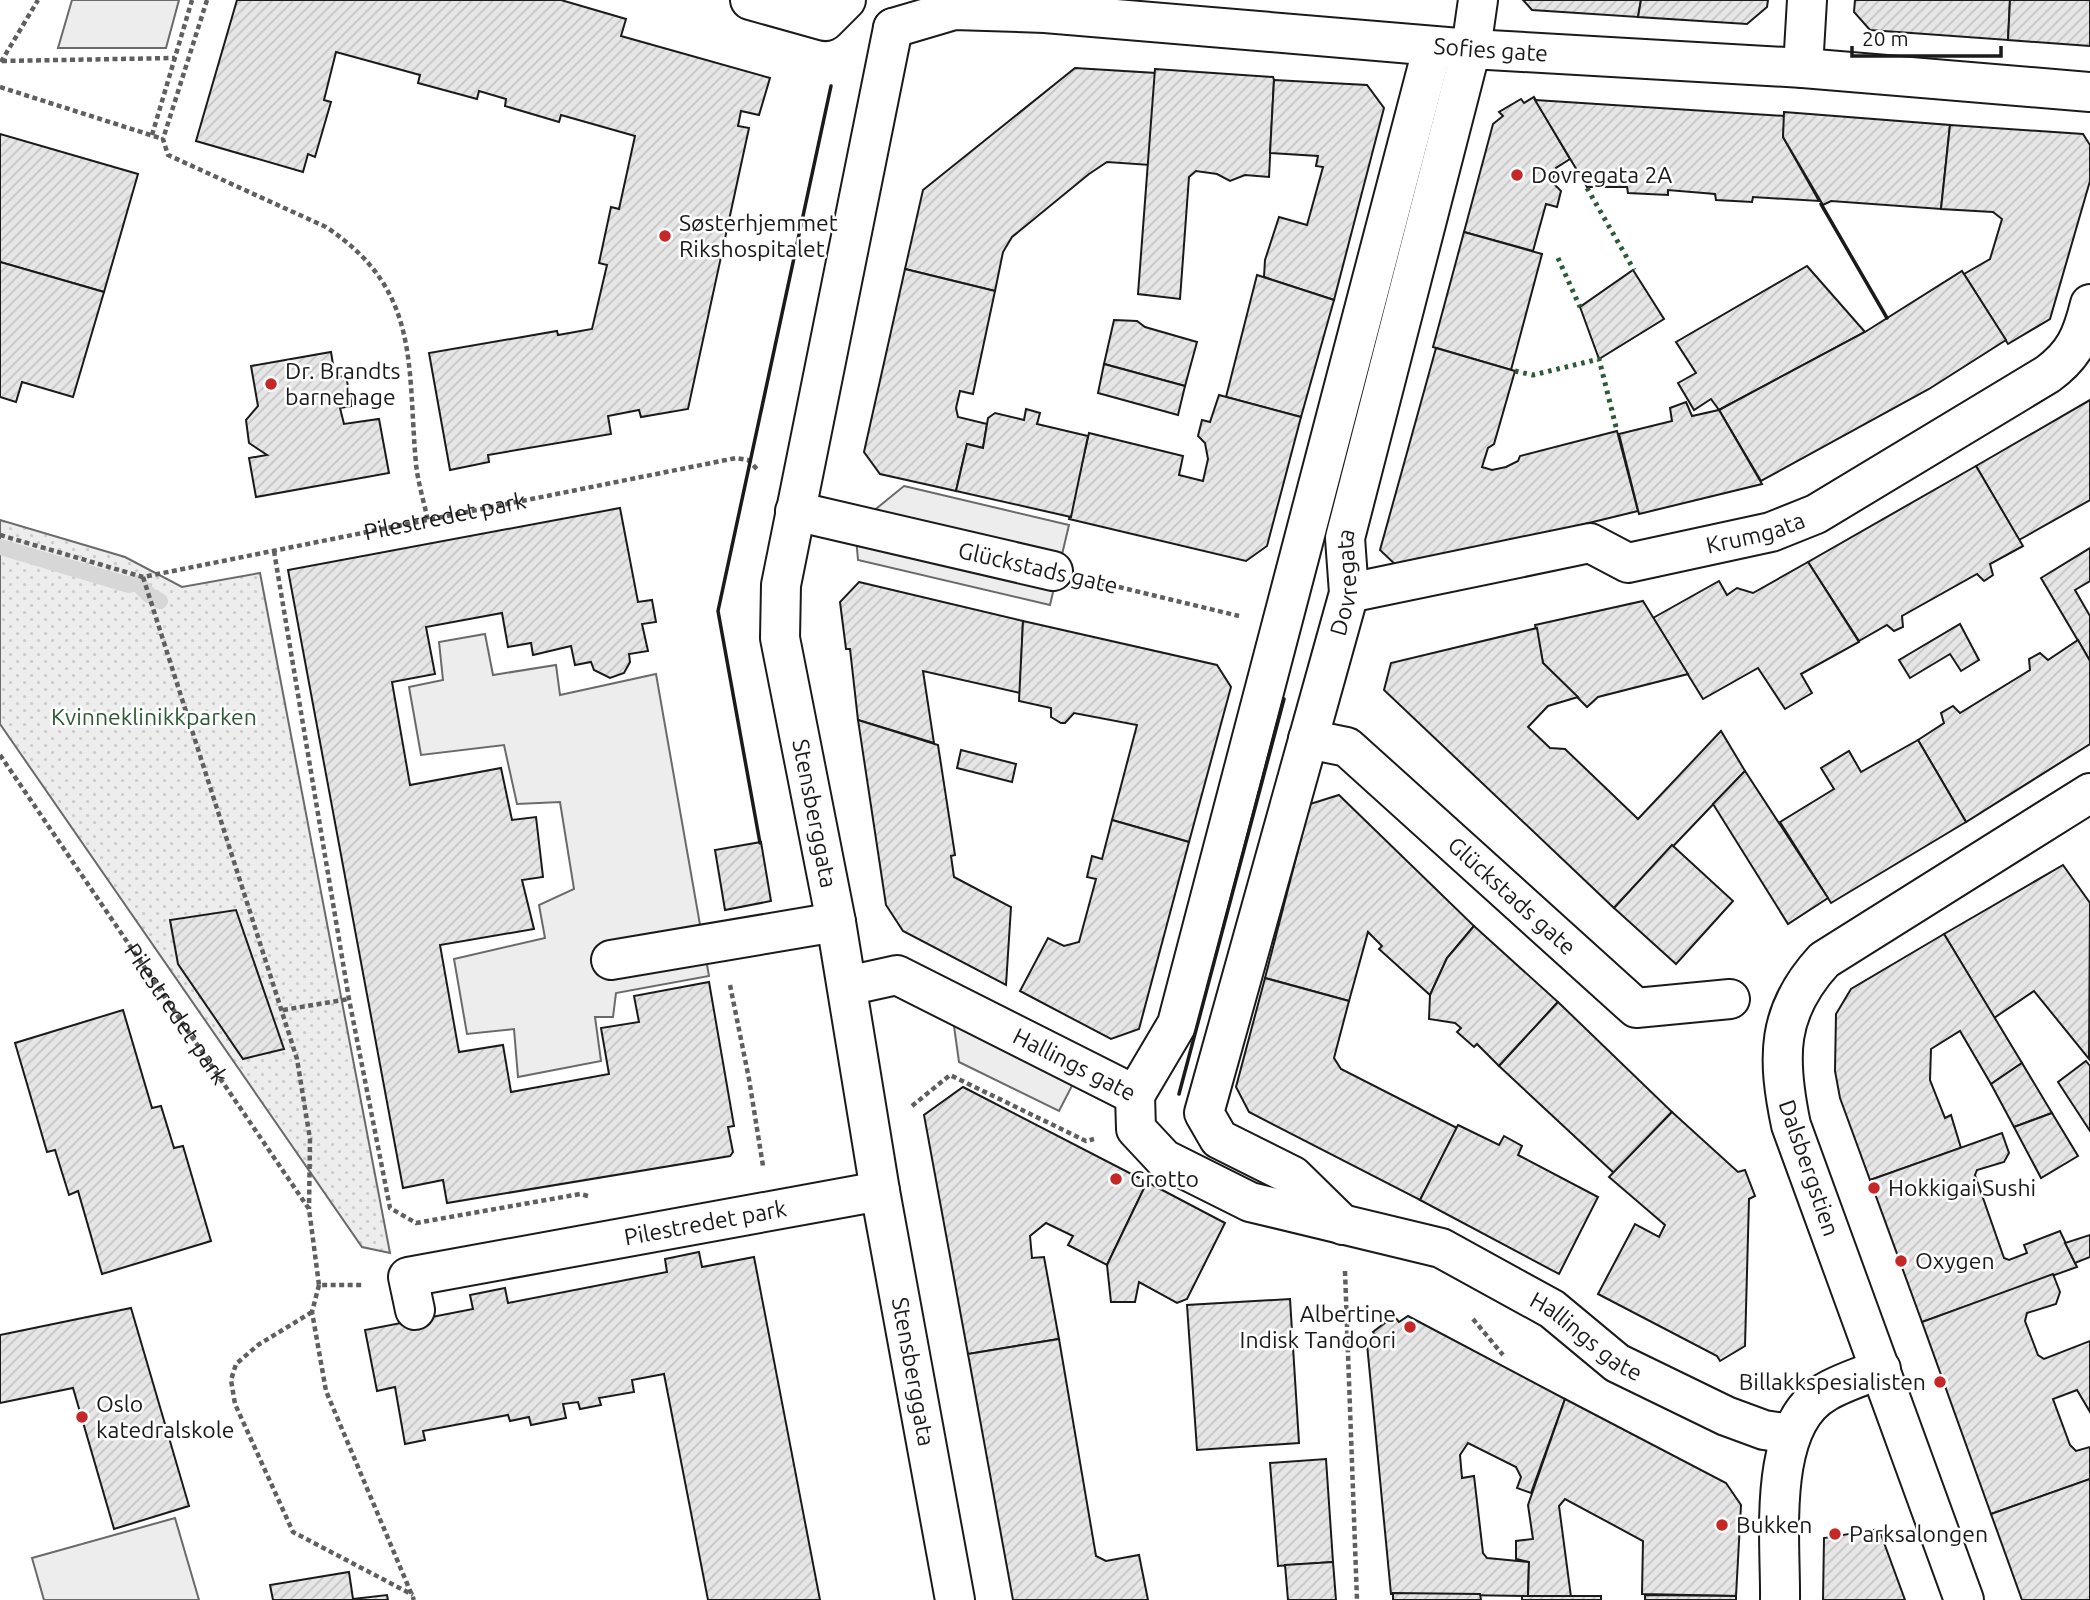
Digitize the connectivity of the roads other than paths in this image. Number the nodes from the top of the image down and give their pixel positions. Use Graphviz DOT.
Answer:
graph roads {
  1 [pos="750,0"];
  2 [pos="846,0"];
  3 [pos="863,0"];
  4 [pos="1478,0"];
  5 [pos="1807,0"];
  6 [pos="1046,7"];
  7 [pos="892,28"];
  8 [pos="1433,46"];
  9 [pos="1471,50"];
  10 [pos="1802,68"];
  11 [pos="2090,92"];
  12 [pos="2090,304"];
  13 [pos="795,510"];
  14 [pos="1053,571"];
  15 [pos="1349,593"];
  16 [pos="1308,739"];
  17 [pos="2088,799"];
  18 [pos="836,922"];
  19 [pos="611,960"];
  20 [pos="847,986"];
  21 [pos="1730,999"];
  22 [pos="1136,1112"];
  23 [pos="880,1191"];
  24 [pos="1343,1225"];
  25 [pos="412,1294"];
  26 [pos="1881,1369"];
  27 [pos="1791,1434"];
  28 [pos="955,1600"];
  29 [pos="1780,1600"];
  30 [pos="1964,1600"];
  1 -- 2 [label="street"];
  3 -- 7 [label="street"];
  4 -- 9 [label="street, Dovregata"];
  5 -- 10 [label="street"];
  6 -- 7 [label="street, Sofies gate"];
  6 -- 8 [label="street, Sofies gate"];
  7 -- 13 [label="street, Stensberggata"];
  8 -- 9 [label="street, Sofies gate"];
  8 -- 22 [label="street, Dovregata"];
  9 -- 10 [label="street, Sofies gate"];
  9 -- 15 [label="street, Dovregata"];
  10 -- 11 [label="street, Sofies gate"];
  12 -- 15 [label="street, Krumgata"];
  13 -- 14 [label="street, Glückstads gate"];
  13 -- 18 [label="street, Stensberggata"];
  15 -- 16 [label="street, Dovregata"];
  16 -- 21 [label="street, Glückstads gate"];
  16 -- 24 [label="street, Dovregata"];
  17 -- 26 [label="street, Dalsbergstien"];
  18 -- 19 [label="street"];
  18 -- 20 [label="street, Stensberggata"];
  20 -- 22 [label="street, Hallings gate"];
  20 -- 23 [label="street, Stensberggata"];
  22 -- 24 [label="street, Hallings gate"];
  23 -- 25 [label="street, Pilestredet park"];
  23 -- 28 [label="street, Stensberggata"];
  24 -- 27 [label="street, Hallings gate"];
  26 -- 27 [label="street"];
  26 -- 30 [label="street, Dalsbergstien"];
  27 -- 29 [label="street"];
}
